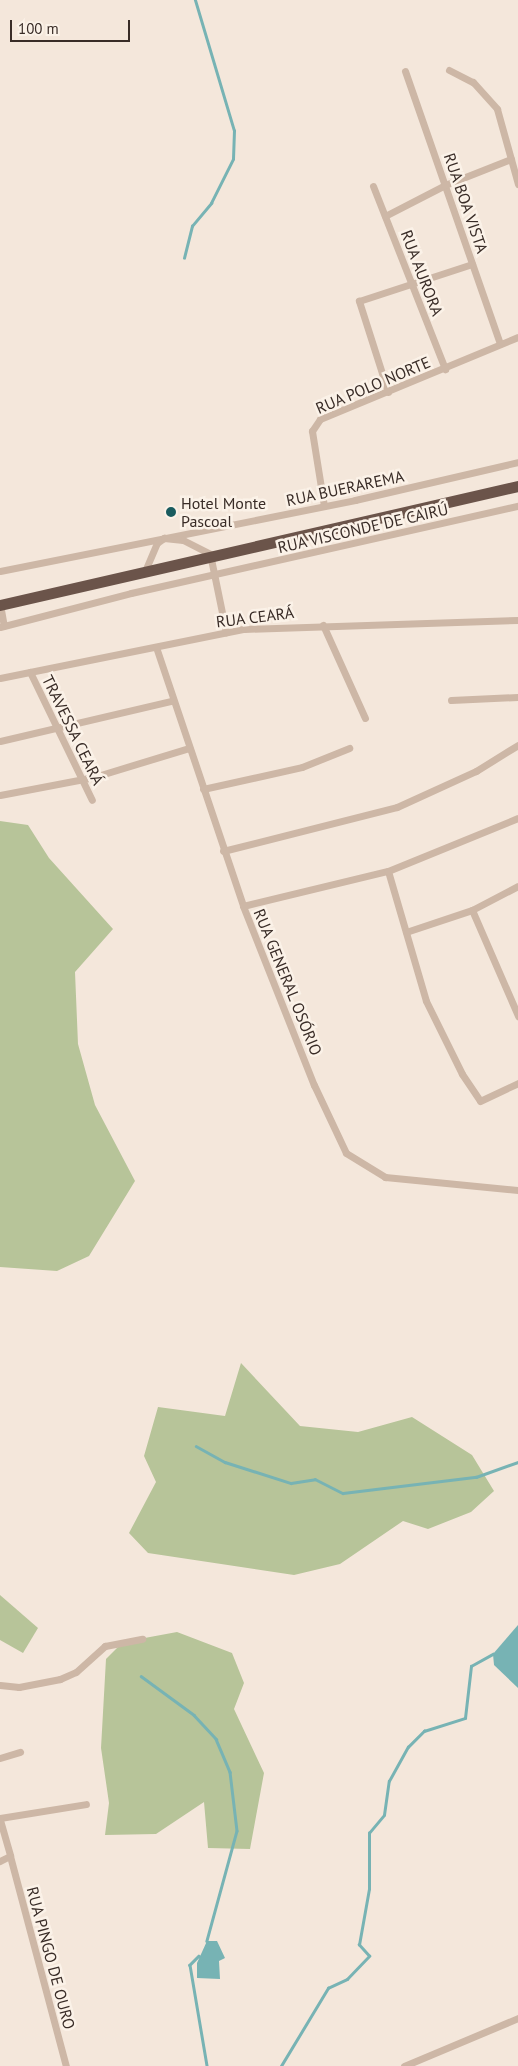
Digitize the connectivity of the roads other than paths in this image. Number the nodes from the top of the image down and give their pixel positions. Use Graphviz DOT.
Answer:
graph roads {
  1 [pos="449,70"];
  2 [pos="405,71"];
  3 [pos="511,158"];
  4 [pos="518,184"];
  5 [pos="445,185"];
  6 [pos="374,186"];
  7 [pos="385,216"];
  8 [pos="472,264"];
  9 [pos="412,286"];
  10 [pos="518,337"];
  11 [pos="500,344"];
  12 [pos="445,370"];
  13 [pos="388,392"];
  14 [pos="518,462"];
  15 [pos="518,486"];
  16 [pos="324,506"];
  17 [pos="518,506"];
  18 [pos="164,538"];
  19 [pos="210,554"];
  20 [pos="0,571"];
  21 [pos="145,571"];
  22 [pos="215,574"];
  23 [pos="0,605"];
  24 [pos="518,620"];
  25 [pos="324,624"];
  26 [pos="2,626"];
  27 [pos="226,632"];
  28 [pos="156,647"];
  29 [pos="30,672"];
  30 [pos="0,678"];
  31 [pos="518,697"];
  32 [pos="451,700"];
  33 [pos="171,701"];
  34 [pos="365,718"];
  35 [pos="57,728"];
  36 [pos="0,741"];
  37 [pos="518,745"];
  38 [pos="189,748"];
  39 [pos="349,748"];
  40 [pos="82,780"];
  41 [pos="203,790"];
  42 [pos="0,795"];
  43 [pos="92,800"];
  44 [pos="518,818"];
  45 [pos="223,850"];
  46 [pos="388,871"];
  47 [pos="518,886"];
  48 [pos="243,906"];
  49 [pos="472,910"];
  50 [pos="406,932"];
  51 [pos="518,1016"];
  52 [pos="518,1082"];
  53 [pos="518,1190"];
  54 [pos="142,1639"];
  55 [pos="0,1685"];
  56 [pos="20,1752"];
  57 [pos="0,1758"];
  58 [pos="86,1804"];
  59 [pos="0,1819"];
  60 [pos="10,1856"];
  61 [pos="0,1861"];
  62 [pos="518,2018"];
  63 [pos="66,2066"];
  64 [pos="404,2066"];
  1 -- 3 [label="street"];
  2 -- 5 [label="street, RUA BOA VISTA"];
  3 -- 4 [label="street"];
  3 -- 5 [label="street"];
  5 -- 7 [label="street"];
  5 -- 8 [label="street, RUA BOA VISTA"];
  6 -- 7 [label="street, RUA AURORA"];
  7 -- 9 [label="street, RUA AURORA"];
  8 -- 9 [label="street"];
  8 -- 11 [label="street, RUA BOA VISTA"];
  9 -- 12 [label="street, RUA AURORA"];
  9 -- 13 [label="street"];
  10 -- 11 [label="street, RUA POLO NORTE"];
  11 -- 12 [label="street, RUA POLO NORTE"];
  12 -- 13 [label="street, RUA POLO NORTE"];
  13 -- 16 [label="street, RUA POLO NORTE"];
  14 -- 16 [label="street, RUA BUERAREMA"];
  15 -- 19 [label="highway"];
  16 -- 18 [label="street, RUA BUERAREMA"];
  17 -- 22 [label="street, RUA VISCONDE DE CAIRÚ"];
  18 -- 19 [label="street"];
  18 -- 20 [label="street, RUA BUERAREMA"];
  18 -- 21 [label="street"];
  19 -- 21 [label="highway"];
  19 -- 22 [label="street"];
  21 -- 23 [label="highway"];
  22 -- 26 [label="street, RUA VISCONDE DE CAIRÚ"];
  22 -- 27 [label="street"];
  23 -- 26 [label="street"];
  24 -- 25 [label="street, RUA CEARÁ"];
  25 -- 27 [label="street, RUA CEARÁ"];
  25 -- 34 [label="street"];
  27 -- 28 [label="street, RUA CEARÁ"];
  28 -- 29 [label="street, RUA CEARÁ"];
  28 -- 33 [label="street, RUA GENERAL OSÓRIO"];
  29 -- 30 [label="street, RUA CEARÁ"];
  29 -- 35 [label="street, TRAVESSA CEARÁ"];
  31 -- 32 [label="street"];
  33 -- 35 [label="street"];
  33 -- 38 [label="street, RUA GENERAL OSÓRIO"];
  35 -- 36 [label="street"];
  35 -- 40 [label="street, TRAVESSA CEARÁ"];
  37 -- 45 [label="street"];
  38 -- 40 [label="street"];
  38 -- 41 [label="street, RUA GENERAL OSÓRIO"];
  39 -- 41 [label="street"];
  40 -- 42 [label="street"];
  40 -- 43 [label="street, TRAVESSA CEARÁ"];
  41 -- 45 [label="street, RUA GENERAL OSÓRIO"];
  44 -- 46 [label="street"];
  45 -- 48 [label="street, RUA GENERAL OSÓRIO"];
  46 -- 48 [label="street"];
  46 -- 50 [label="street"];
  47 -- 49 [label="street"];
  48 -- 53 [label="street, RUA GENERAL OSÓRIO"];
  49 -- 50 [label="street"];
  49 -- 51 [label="street"];
  50 -- 52 [label="street"];
  54 -- 55 [label="street"];
  56 -- 57 [label="street"];
  58 -- 59 [label="street"];
  59 -- 60 [label="street, RUA PINGO DE OURO"];
  60 -- 61 [label="street"];
  60 -- 63 [label="street, RUA PINGO DE OURO"];
  62 -- 64 [label="street"];
}
